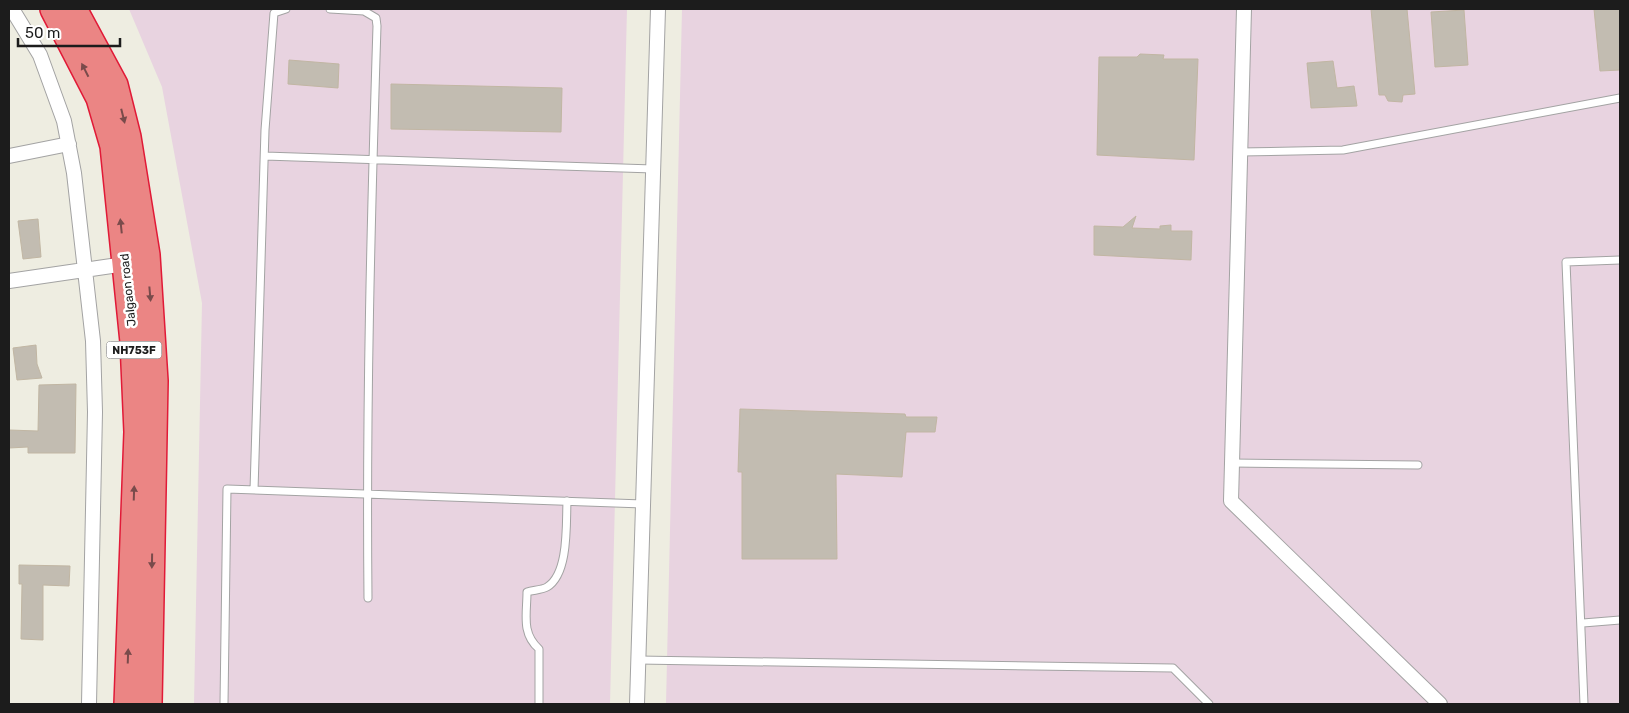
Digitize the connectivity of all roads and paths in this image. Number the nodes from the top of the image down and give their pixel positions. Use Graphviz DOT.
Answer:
graph roads {
  1 [pos="12,9"];
  2 [pos="53,9"];
  3 [pos="74,9"];
  4 [pos="286,9"];
  5 [pos="330,9"];
  6 [pos="658,9"];
  7 [pos="1244,9"];
  8 [pos="1620,98"];
  9 [pos="68,144"];
  10 [pos="1240,152"];
  11 [pos="9,156"];
  12 [pos="264,156"];
  13 [pos="373,160"];
  14 [pos="653,169"];
  15 [pos="1620,260"];
  16 [pos="136,262"];
  17 [pos="85,270"];
  18 [pos="9,278"];
  19 [pos="1232,463"];
  20 [pos="1418,465"];
  21 [pos="254,490"];
  22 [pos="367,494"];
  23 [pos="567,501"];
  24 [pos="643,504"];
  25 [pos="368,598"];
  26 [pos="1620,620"];
  27 [pos="1582,623"];
  28 [pos="638,660"];
  29 [pos="89,704"];
  30 [pos="127,704"];
  31 [pos="149,704"];
  32 [pos="224,704"];
  33 [pos="539,704"];
  34 [pos="637,704"];
  35 [pos="1209,704"];
  36 [pos="1440,704"];
  37 [pos="1584,704"];
  1 -- 9 [label="street"];
  16 -- 2 [label="highway, Jalgaon road / NH753F, one-way"];
  3 -- 16 [label="highway, Jalgaon road / NH753F, one-way"];
  4 -- 12 [label="lane"];
  5 -- 13 [label="lane"];
  6 -- 14 [label="street"];
  7 -- 10 [label="street"];
  8 -- 10 [label="lane"];
  9 -- 11 [label="street"];
  9 -- 17 [label="street"];
  10 -- 19 [label="street"];
  12 -- 13 [label="lane"];
  12 -- 21 [label="lane"];
  13 -- 14 [label="lane"];
  13 -- 22 [label="lane"];
  14 -- 24 [label="street"];
  15 -- 27 [label="lane"];
  16 -- 17 [label="street"];
  30 -- 16 [label="highway, Jalgaon road / NH753F, one-way"];
  16 -- 31 [label="highway, Jalgaon road / NH753F, one-way"];
  17 -- 18 [label="street"];
  17 -- 29 [label="street"];
  19 -- 20 [label="lane"];
  19 -- 36 [label="street"];
  21 -- 22 [label="lane"];
  21 -- 32 [label="lane"];
  22 -- 23 [label="lane"];
  22 -- 25 [label="lane"];
  23 -- 24 [label="lane"];
  23 -- 33 [label="lane"];
  24 -- 28 [label="street"];
  26 -- 27 [label="lane"];
  27 -- 37 [label="lane"];
  28 -- 34 [label="street"];
  28 -- 35 [label="lane"];
}
